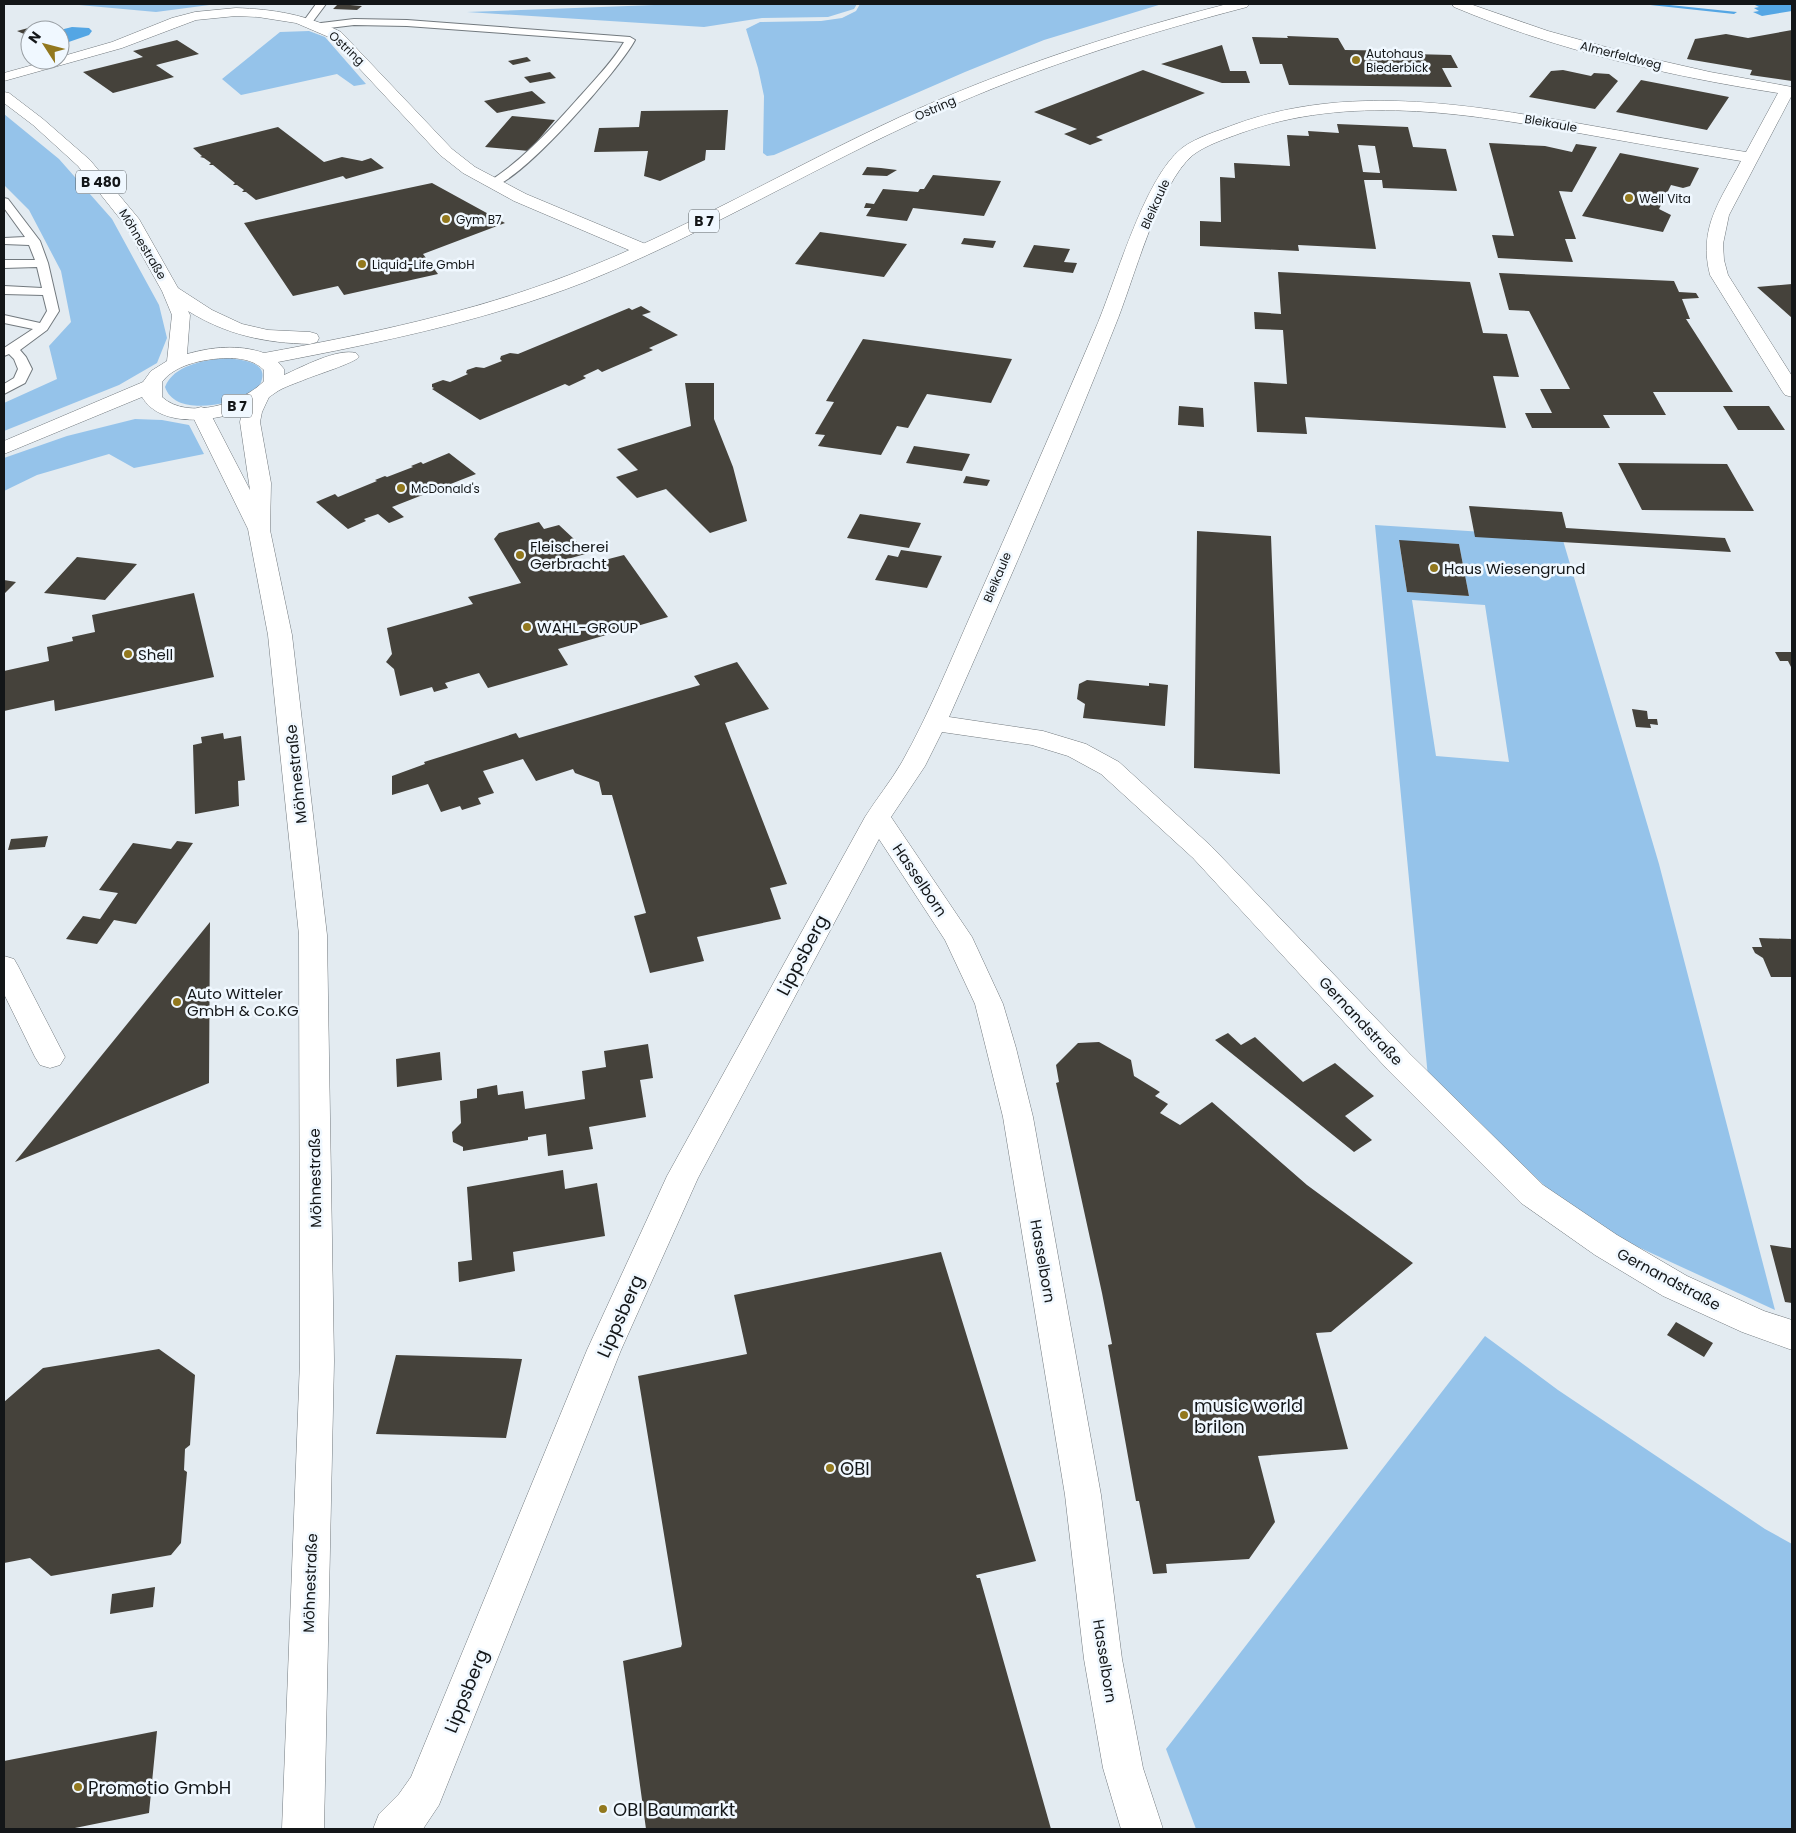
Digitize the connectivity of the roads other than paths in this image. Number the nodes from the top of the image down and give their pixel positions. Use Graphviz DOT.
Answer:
graph roads {
  1 [pos="321,4"];
  2 [pos="1242,4"];
  3 [pos="1459,4"];
  4 [pos="314,24"];
  5 [pos="4,77"];
  6 [pos="1790,91"];
  7 [pos="4,96"];
  8 [pos="1751,158"];
  9 [pos="492,184"];
  10 [pos="4,200"];
  11 [pos="9,216"];
  12 [pos="4,241"];
  13 [pos="34,241"];
  14 [pos="642,249"];
  15 [pos="42,263"];
  16 [pos="4,264"];
  17 [pos="4,290"];
  18 [pos="171,291"];
  19 [pos="49,292"];
  20 [pos="498,307"];
  21 [pos="181,315"];
  22 [pos="4,319"];
  23 [pos="43,326"];
  24 [pos="389,334"];
  25 [pos="8,351"];
  26 [pos="230,352"];
  27 [pos="263,359"];
  28 [pos="176,364"];
  29 [pos="151,386"];
  30 [pos="4,390"];
  31 [pos="1792,391"];
  32 [pos="264,392"];
  33 [pos="161,406"];
  34 [pos="201,413"];
  35 [pos="7,446"];
  36 [pos="259,530"];
  37 [pos="931,729"];
  38 [pos="878,817"];
  39 [pos="4,966"];
  40 [pos="50,1057"];
  41 [pos="1792,1334"];
  42 [pos="303,1829"];
  43 [pos="394,1829"];
  44 [pos="1142,1829"];
  1 -- 4 [label="lane"];
  2 -- 14 [label="street, Ostring / B 7"];
  3 -- 6 [label="street, Almerfeldweg"];
  4 -- 5 [label="street, Ostring"];
  4 -- 9 [label="street, Ostring"];
  4 -- 9 [label="lane"];
  6 -- 8 [label="street, Almerfeldweg"];
  7 -- 18 [label="street, Möhnestraße / B 480"];
  8 -- 31 [label="street, Almerfeldweg"];
  8 -- 37 [label="street, Bleikaule"];
  9 -- 14 [label="street, Ostring"];
  10 -- 11 [label="lane"];
  11 -- 13 [label="lane"];
  12 -- 13 [label="lane"];
  13 -- 15 [label="lane"];
  14 -- 20 [label="street, Ostring / B 7"];
  15 -- 16 [label="lane"];
  15 -- 19 [label="lane"];
  17 -- 19 [label="lane"];
  18 -- 21 [label="street, B 480"];
  18 -- 24 [label="street"];
  19 -- 23 [label="lane"];
  20 -- 24 [label="street, B 7"];
  20 -- 32 [label="street, B 7"];
  21 -- 26 [label="street"];
  21 -- 28 [label="street, B 480"];
  22 -- 23 [label="lane"];
  23 -- 25 [label="lane"];
  24 -- 27 [label="street, B 7"];
  25 -- 30 [label="lane"];
  26 -- 27 [label="street, B 7"];
  26 -- 28 [label="street, B 7"];
  27 -- 32 [label="street, B 7"];
  28 -- 29 [label="street, B 7"];
  29 -- 33 [label="street"];
  29 -- 35 [label="street, B 7"];
  32 -- 34 [label="street, B 7"];
  32 -- 36 [label="street, Möhnestraße"];
  33 -- 34 [label="street, B 7"];
  33 -- 35 [label="street, B 7"];
  34 -- 36 [label="street, Möhnestraße"];
  36 -- 42 [label="street, Möhnestraße"];
  37 -- 38 [label="street"];
  37 -- 41 [label="street, Gernandstraße"];
  38 -- 43 [label="street, Lippsberg"];
  38 -- 44 [label="street, Hasselborn"];
  39 -- 40 [label="street"];
}
